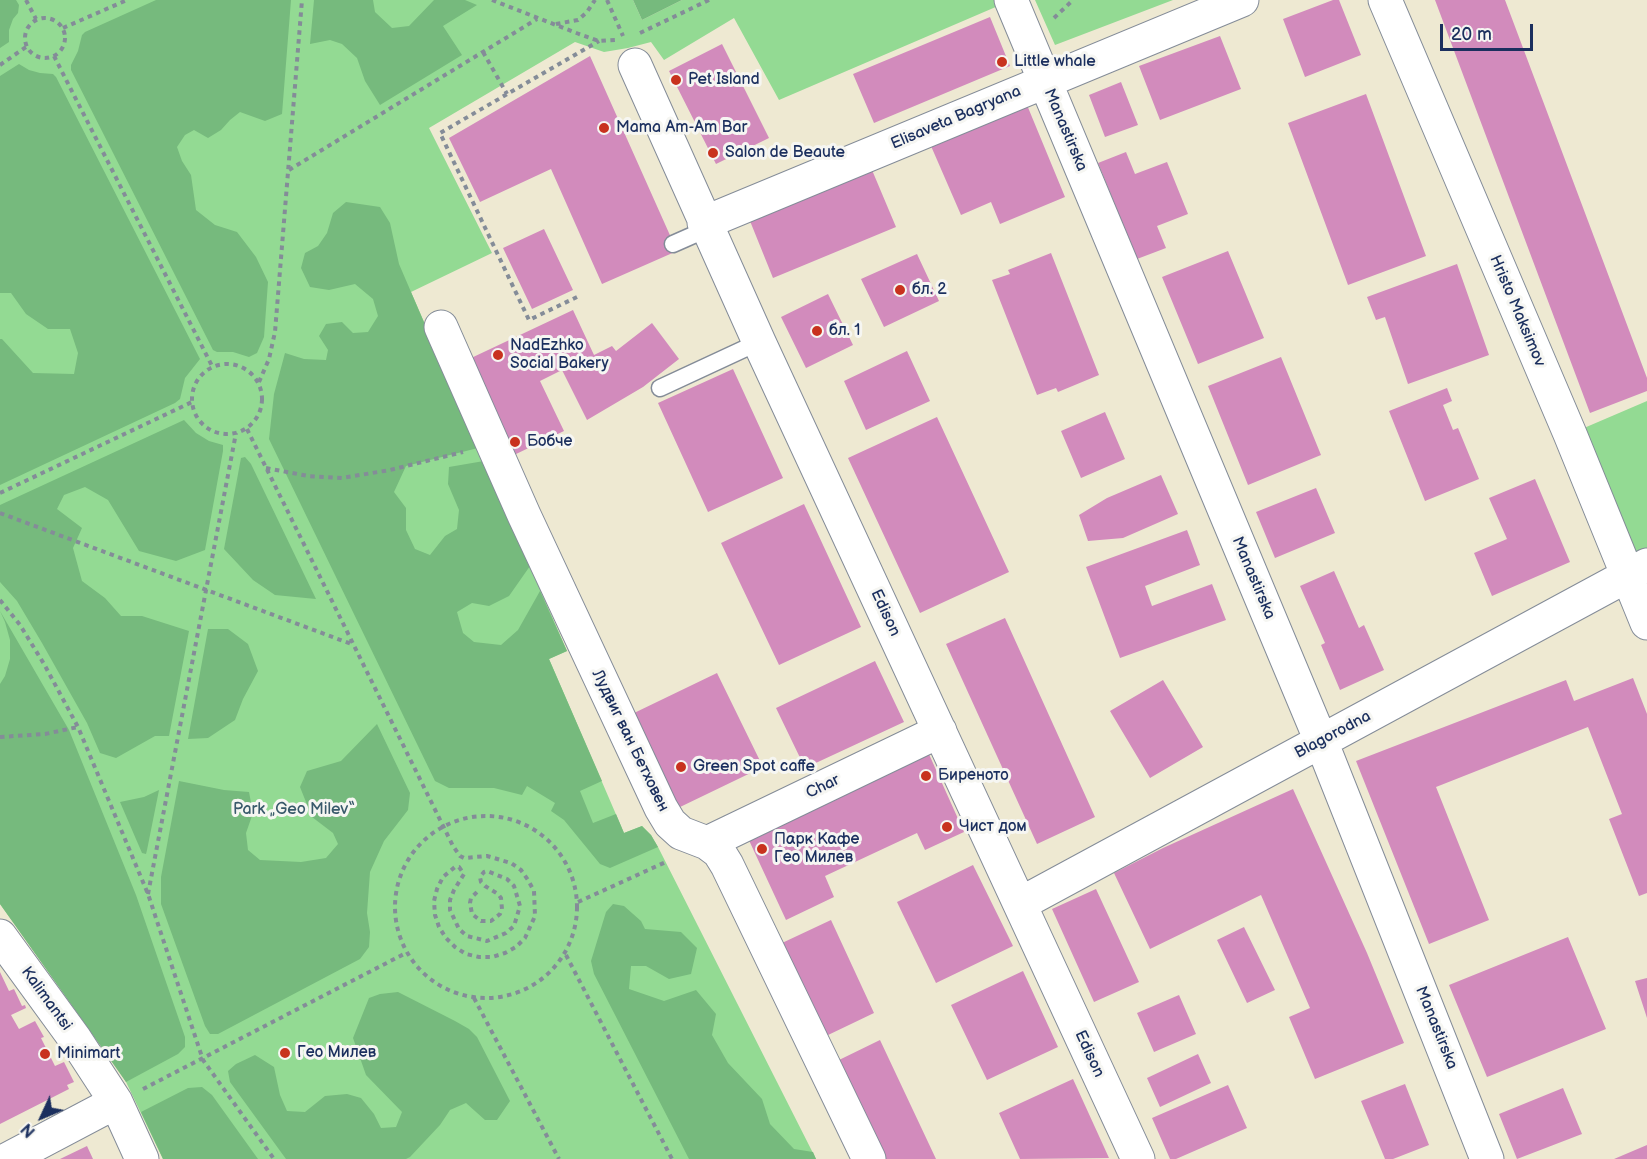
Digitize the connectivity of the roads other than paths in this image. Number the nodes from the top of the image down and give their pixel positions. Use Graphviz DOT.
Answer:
graph roads {
  1 [pos="1011,0"];
  2 [pos="1242,0"];
  3 [pos="1385,0"];
  4 [pos="630,52"];
  5 [pos="1045,81"];
  6 [pos="705,226"];
  7 [pos="674,244"];
  8 [pos="441,327"];
  9 [pos="759,342"];
  10 [pos="660,388"];
  11 [pos="1637,570"];
  12 [pos="1647,623"];
  13 [pos="940,731"];
  14 [pos="1321,741"];
  15 [pos="707,843"];
  16 [pos="1020,903"];
  17 [pos="0,936"];
  18 [pos="116,1102"];
  19 [pos="8,1159"];
  20 [pos="142,1159"];
  21 [pos="869,1159"];
  22 [pos="1138,1159"];
  23 [pos="1487,1159"];
  1 -- 5 [label="street, Manastirska"];
  2 -- 5 [label="street, Elisaveta Bagryana"];
  3 -- 11 [label="street, Hristo Maksimov"];
  4 -- 6 [label="street, Edison"];
  5 -- 6 [label="street, Elisaveta Bagryana"];
  5 -- 14 [label="street, Manastirska"];
  6 -- 7 [label="lane"];
  6 -- 9 [label="street, Edison"];
  8 -- 15 [label="street, Лудвиг ван Бетховен"];
  9 -- 10 [label="lane"];
  9 -- 13 [label="street, Edison"];
  11 -- 12 [label="street, Hristo Maksimov"];
  11 -- 14 [label="street, Blagorodna"];
  13 -- 15 [label="street, Char"];
  13 -- 16 [label="street, Edison"];
  14 -- 16 [label="street, Blagorodna"];
  14 -- 23 [label="street, Manastirska"];
  15 -- 21 [label="street, Лудвиг ван Бетховен"];
  16 -- 22 [label="street, Edison"];
  17 -- 18 [label="street, Kalimantsi"];
  18 -- 19 [label="street"];
  18 -- 20 [label="street, Kalimantsi"];
}
